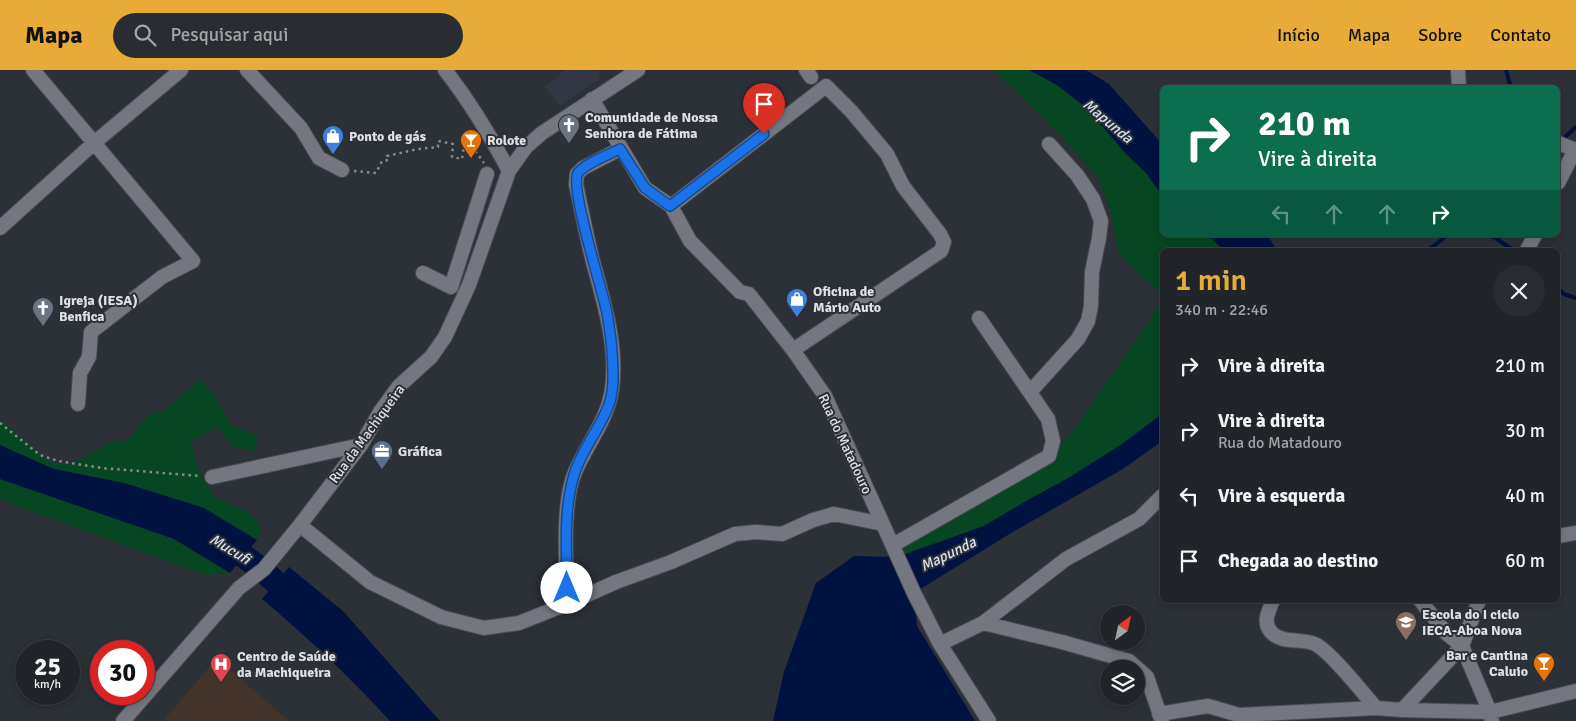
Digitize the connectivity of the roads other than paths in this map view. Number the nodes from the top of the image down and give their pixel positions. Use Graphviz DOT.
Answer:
graph roads {
  1 [pos="33,70"];
  2 [pos="181,70"];
  3 [pos="247,70"];
  4 [pos="445,70"];
  5 [pos="1458,70"];
  6 [pos="631,72"];
  7 [pos="1459,85"];
  8 [pos="592,99"];
  9 [pos="94,143"];
  10 [pos="1049,144"];
  11 [pos="1560,144"];
  12 [pos="620,149"];
  13 [pos="1576,150"];
  14 [pos="342,170"];
  15 [pos="508,171"];
  16 [pos="487,174"];
  17 [pos="1560,179"];
  18 [pos="670,206"];
  19 [pos="0,228"];
  20 [pos="423,273"];
  21 [pos="979,318"];
  22 [pos="793,350"];
  23 [pos="1030,392"];
  24 [pos="78,404"];
  25 [pos="361,445"];
  26 [pos="212,477"];
  27 [pos="1160,498"];
  28 [pos="882,524"];
  29 [pos="300,525"];
  30 [pos="1576,533"];
  31 [pos="1560,536"];
  32 [pos="895,551"];
  33 [pos="1272,603"];
  34 [pos="1422,603"];
  35 [pos="1478,603"];
  36 [pos="567,604"];
  37 [pos="983,623"];
  38 [pos="940,644"];
  39 [pos="1462,646"];
  40 [pos="1576,691"];
  41 [pos="1376,708"];
  42 [pos="1402,710"];
  43 [pos="1491,716"];
  44 [pos="1161,718"];
  45 [pos="123,721"];
  46 [pos="989,721"];
  1 -- 9 [label="street"];
  2 -- 9 [label="street"];
  3 -- 14 [label="street"];
  4 -- 15 [label="street"];
  5 -- 7 [label="street"];
  6 -- 8 [label="street, Rua da Machiqueira"];
  8 -- 12 [label="street, Rua do Matadouro"];
  8 -- 15 [label="street, Rua da Machiqueira"];
  9 -- 19 [label="street"];
  9 -- 24 [label="street"];
  10 -- 23 [label="street"];
  11 -- 13 [label="street"];
  12 -- 18 [label="street, Rua do Matadouro"];
  12 -- 36 [label="street"];
  13 -- 17 [label="street"];
  15 -- 25 [label="street, Rua da Machiqueira"];
  16 -- 20 [label="street"];
  18 -- 22 [label="street, Rua do Matadouro"];
  18 -- 22 [label="street"];
  21 -- 23 [label="street"];
  22 -- 28 [label="street, Rua do Matadouro"];
  23 -- 32 [label="street"];
  25 -- 26 [label="street"];
  25 -- 29 [label="street, Rua da Machiqueira"];
  27 -- 37 [label="street"];
  28 -- 32 [label="street, Rua do Matadouro"];
  28 -- 36 [label="street"];
  29 -- 36 [label="street"];
  29 -- 45 [label="street, Rua da Machiqueira"];
  30 -- 31 [label="street"];
  32 -- 38 [label="street, Rua do Matadouro"];
  33 -- 41 [label="street"];
  34 -- 39 [label="street"];
  35 -- 39 [label="street"];
  37 -- 38 [label="street"];
  37 -- 44 [label="street"];
  38 -- 46 [label="street, Rua do Matadouro"];
  39 -- 42 [label="street"];
  39 -- 43 [label="street"];
  40 -- 43 [label="street"];
  41 -- 42 [label="street"];
  41 -- 44 [label="street"];
  42 -- 43 [label="street"];
}
